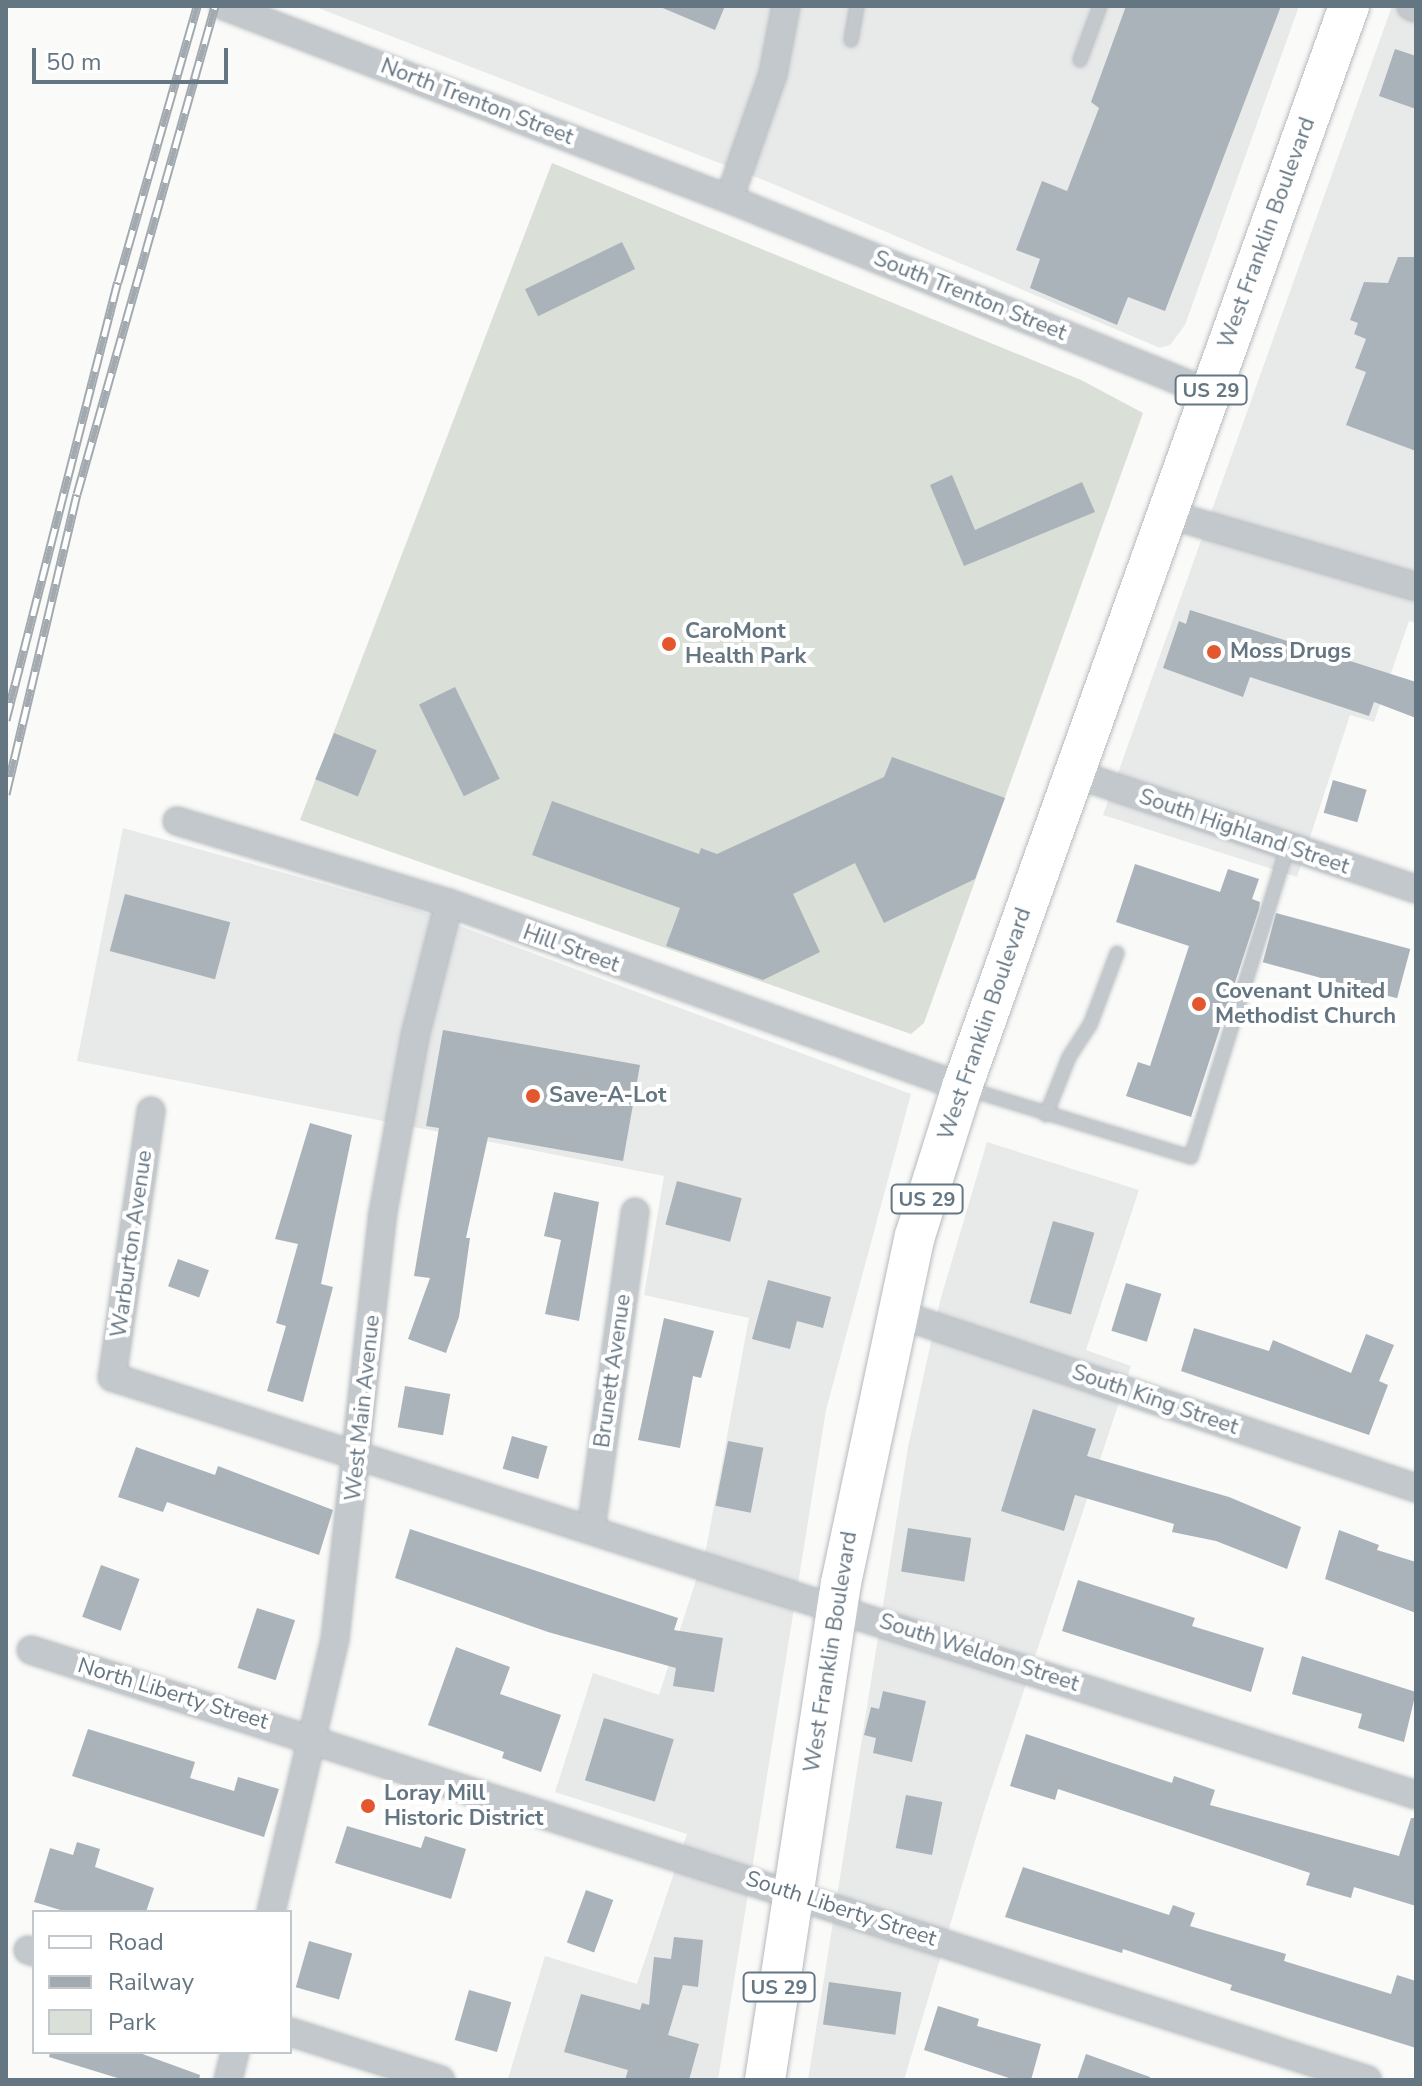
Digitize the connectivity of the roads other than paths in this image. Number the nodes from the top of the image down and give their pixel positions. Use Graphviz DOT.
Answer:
graph roads {
  1 [pos="224,6"];
  2 [pos="786,6"];
  3 [pos="857,6"];
  4 [pos="1100,6"];
  5 [pos="1349,6"];
  6 [pos="851,40"];
  7 [pos="1080,60"];
  8 [pos="729,199"];
  9 [pos="1210,393"];
  10 [pos="1167,514"];
  11 [pos="1416,587"];
  12 [pos="1073,773"];
  13 [pos="177,821"];
  14 [pos="1287,848"];
  15 [pos="1416,889"];
  16 [pos="449,903"];
  17 [pos="1117,953"];
  18 [pos="962,1087"];
  19 [pos="151,1111"];
  20 [pos="1046,1115"];
  21 [pos="635,1212"];
  22 [pos="895,1313"];
  23 [pos="112,1377"];
  24 [pos="358,1457"];
  25 [pos="1416,1488"];
  26 [pos="591,1530"];
  27 [pos="836,1607"];
  28 [pos="31,1650"];
  29 [pos="314,1738"];
  30 [pos="1416,1795"];
  31 [pos="794,1895"];
  32 [pos="271,1910"];
  33 [pos="292,2033"];
  34 [pos="234,2054"];
  35 [pos="228,2080"];
  36 [pos="441,2080"];
  37 [pos="765,2080"];
  38 [pos="1368,2080"];
  1 -- 8 [label="street, North Trenton Street"];
  2 -- 8 [label="street"];
  3 -- 6 [label="lane"];
  4 -- 7 [label="lane"];
  5 -- 9 [label="main road, West Franklin Boulevard / US 29"];
  8 -- 9 [label="street, South Trenton Street"];
  9 -- 10 [label="main road, West Franklin Boulevard / US 29"];
  10 -- 11 [label="street"];
  10 -- 12 [label="main road, West Franklin Boulevard / US 29"];
  12 -- 14 [label="street, South Highland Street"];
  12 -- 18 [label="main road, West Franklin Boulevard / US 29"];
  13 -- 16 [label="street, Hill Street"];
  14 -- 15 [label="street, South Highland Street"];
  14 -- 20 [label="lane"];
  16 -- 18 [label="street, Hill Street"];
  16 -- 24 [label="street, West Main Avenue"];
  17 -- 20 [label="lane"];
  18 -- 20 [label="lane"];
  18 -- 22 [label="main road, West Franklin Boulevard / US 29"];
  19 -- 23 [label="street, Warburton Avenue"];
  21 -- 26 [label="street, Brunett Avenue"];
  22 -- 25 [label="street, South King Street"];
  22 -- 27 [label="main road, West Franklin Boulevard / US 29"];
  23 -- 24 [label="street, South Weldon Street"];
  24 -- 26 [label="street, South Weldon Street"];
  24 -- 29 [label="street, West Main Avenue"];
  26 -- 27 [label="street, South Weldon Street"];
  27 -- 30 [label="street, South Weldon Street"];
  27 -- 31 [label="main road, West Franklin Boulevard / US 29"];
  28 -- 29 [label="street, North Liberty Street"];
  29 -- 31 [label="street, South Liberty Street"];
  29 -- 32 [label="street, West Main Avenue"];
  31 -- 37 [label="main road, West Franklin Boulevard / US 29"];
  31 -- 38 [label="street, South Liberty Street"];
  33 -- 36 [label="street"];
  34 -- 35 [label="street"];
}
